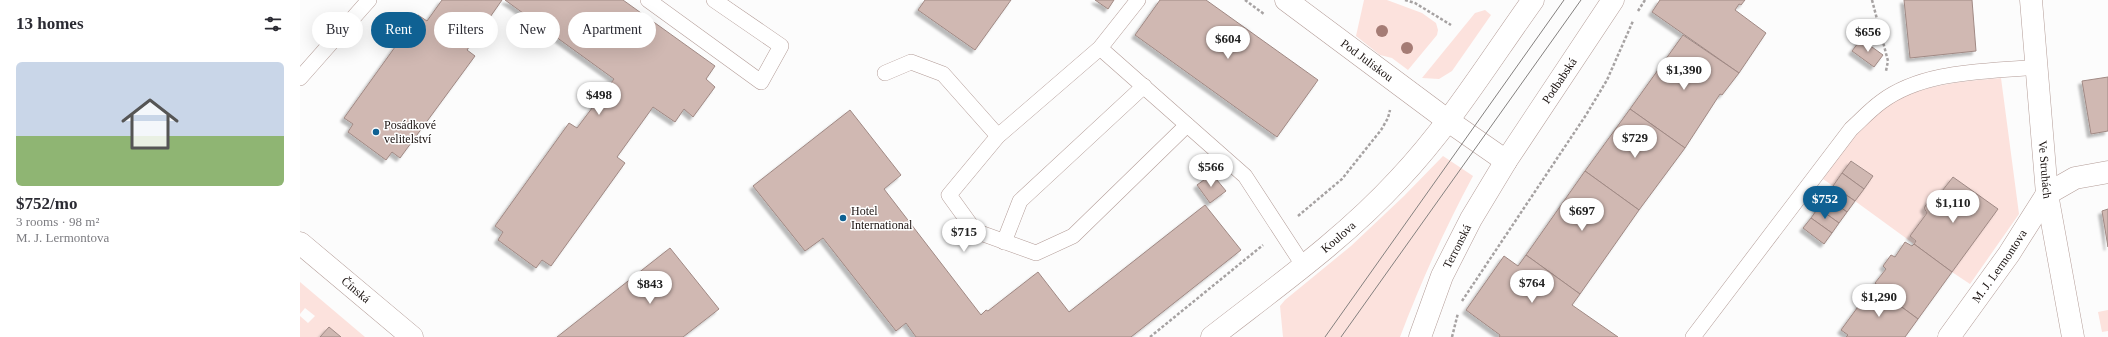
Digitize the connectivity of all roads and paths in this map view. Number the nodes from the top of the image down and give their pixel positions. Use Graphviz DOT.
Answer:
graph roads {
  1 [pos="369,0"];
  2 [pos="648,0"];
  3 [pos="714,0"];
  4 [pos="1138,0"];
  5 [pos="1286,0"];
  6 [pos="1406,0"];
  7 [pos="1533,0"];
  8 [pos="1613,0"];
  9 [pos="1645,0"];
  10 [pos="1872,0"];
  11 [pos="2031,0"];
  12 [pos="1451,25"];
  13 [pos="1100,48"];
  14 [pos="2036,68"];
  15 [pos="885,73"];
  16 [pos="300,78"];
  17 [pos="1144,86"];
  18 [pos="1881,102"];
  19 [pos="1447,120"];
  20 [pos="1187,125"];
  21 [pos="998,136"];
  22 [pos="1506,161"];
  23 [pos="2108,172"];
  24 [pos="2047,194"];
  25 [pos="1004,242"];
  26 [pos="300,243"];
  27 [pos="1303,265"];
  28 [pos="1461,303"];
  29 [pos="1459,310"];
  30 [pos="412,337"];
  31 [pos="1212,337"];
  32 [pos="1420,337"];
  33 [pos="1452,337"];
  34 [pos="1693,337"];
  35 [pos="1949,337"];
  36 [pos="2073,337"];
  1 -- 16 [label="lane"];
  2 -- 3 [label="lane"];
  4 -- 13 [label="lane"];
  5 -- 19 [label="street, Pod Juliskou"];
  6 -- 12 [label="path"];
  7 -- 19 [label="street"];
  8 -- 22 [label="street, Podbabská"];
  9 -- 28 [label="path"];
  10 -- 18 [label="path"];
  11 -- 14 [label="street, Ve Struhách"];
  13 -- 17 [label="lane"];
  13 -- 21 [label="lane"];
  14 -- 18 [label="lane"];
  14 -- 24 [label="street, Ve Struhách"];
  15 -- 21 [label="lane"];
  17 -- 20 [label="lane"];
  17 -- 25 [label="lane"];
  18 -- 34 [label="lane"];
  19 -- 22 [label="street, Pod Juliskou"];
  19 -- 27 [label="street, Koulova"];
  20 -- 25 [label="lane"];
  20 -- 27 [label="lane"];
  21 -- 25 [label="lane"];
  22 -- 32 [label="street, Terronská"];
  23 -- 24 [label="street"];
  24 -- 35 [label="street, M. J. Lermontova"];
  24 -- 36 [label="street, Ve Struhách"];
  26 -- 30 [label="street, Čínská"];
  27 -- 31 [label="street, Koulova"];
  29 -- 33 [label="path"];
}
